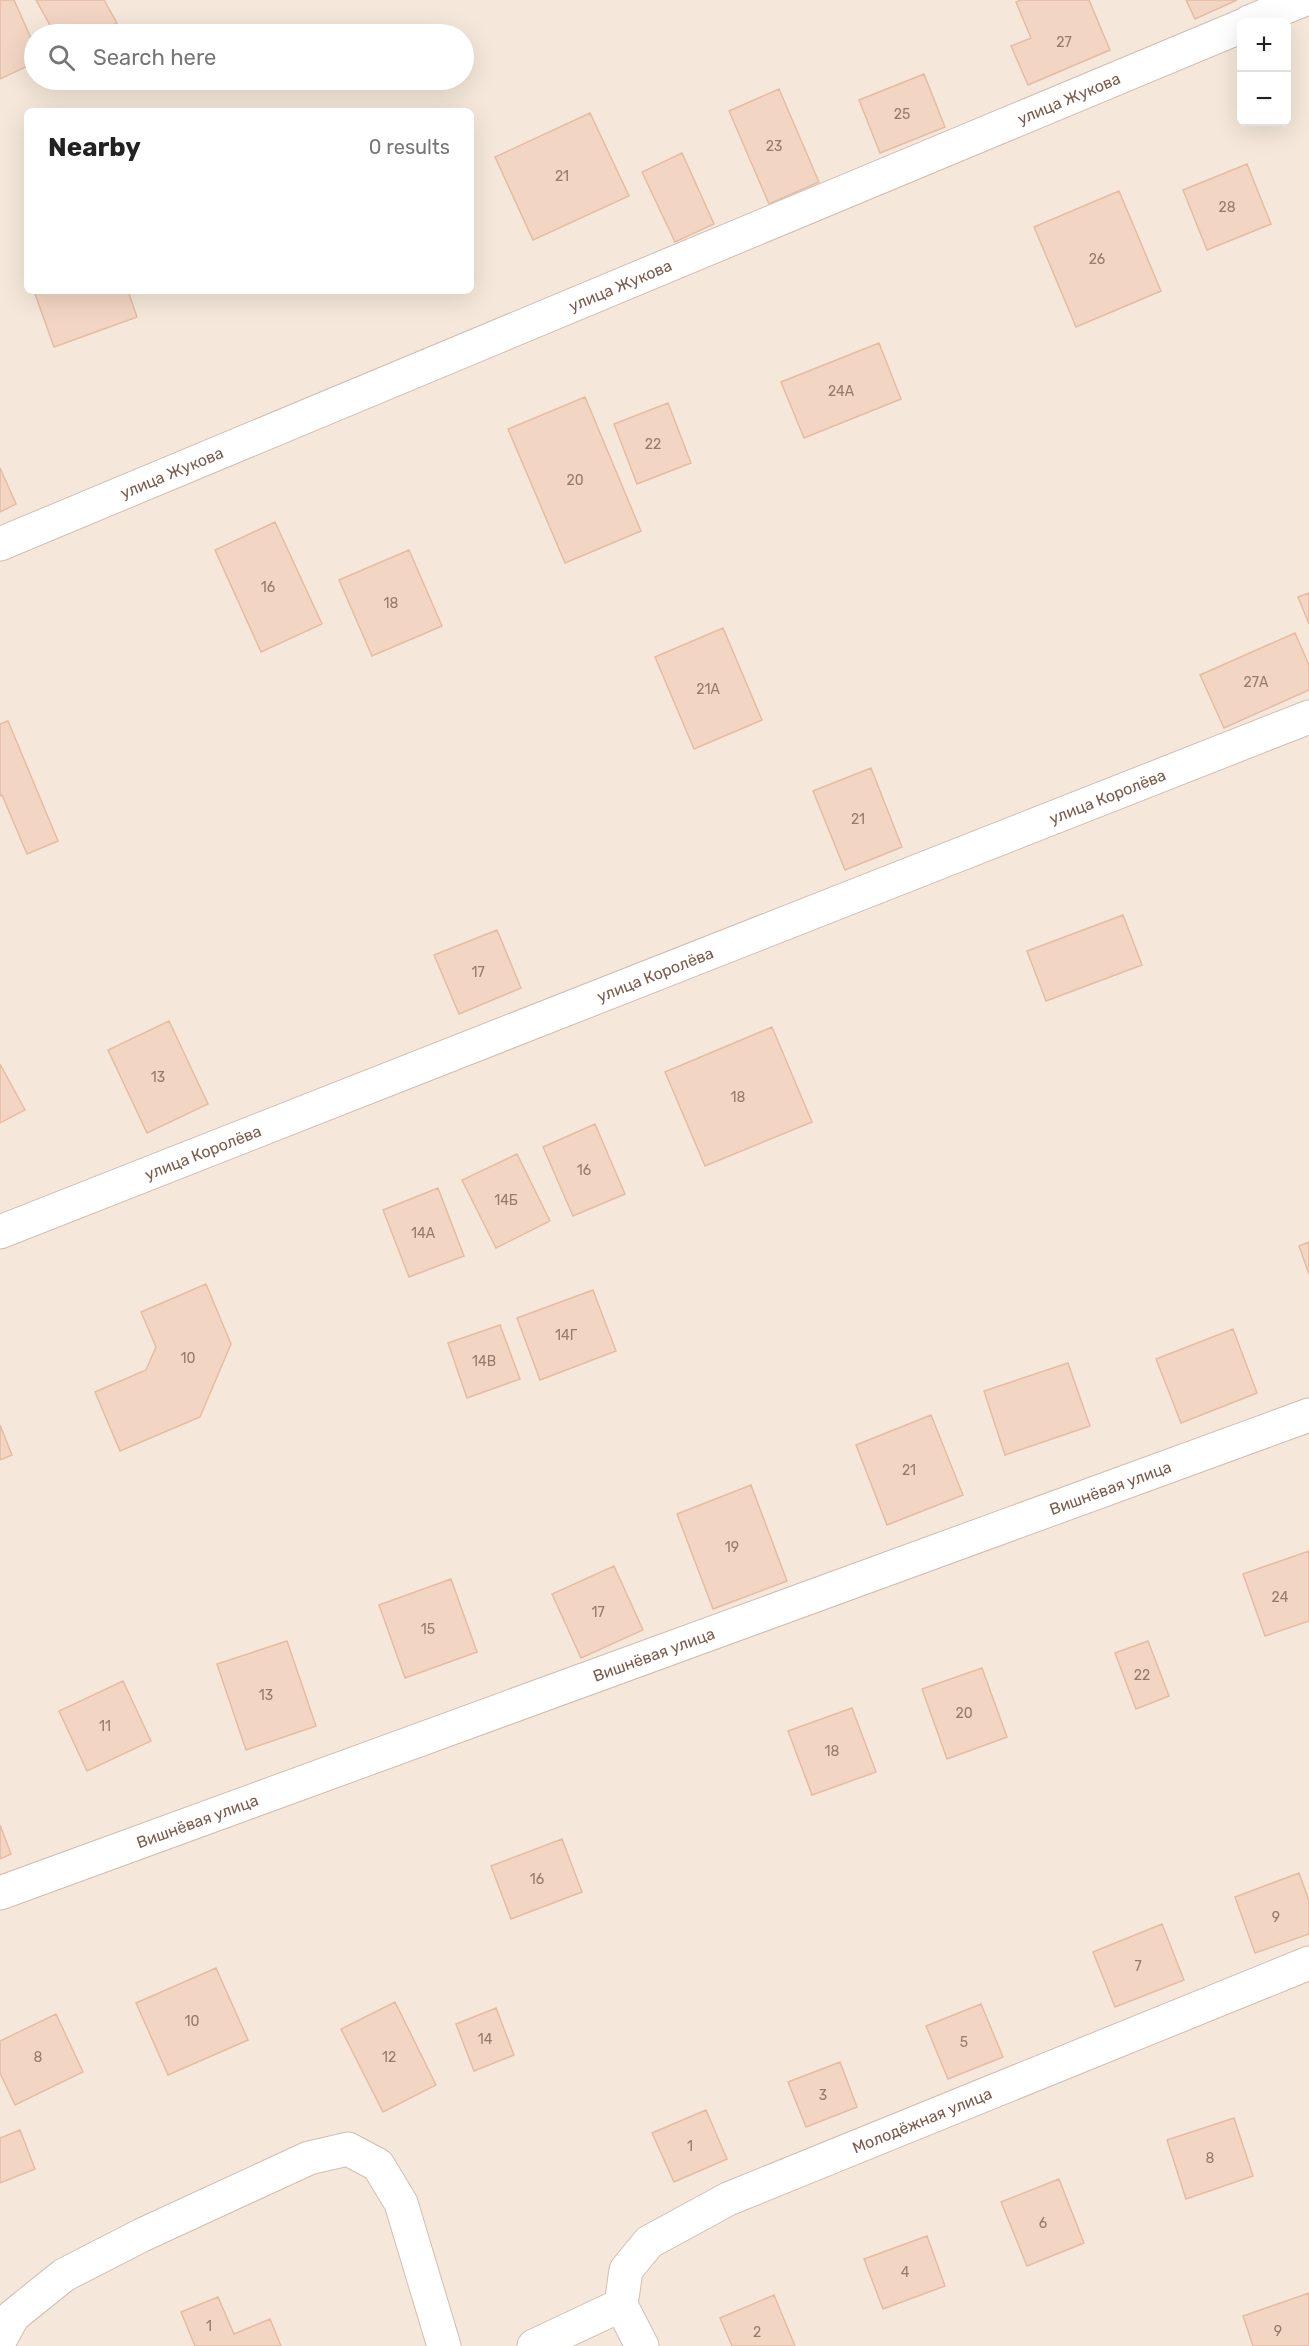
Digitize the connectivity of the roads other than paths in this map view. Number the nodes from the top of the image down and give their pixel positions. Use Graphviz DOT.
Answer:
graph roads {
  1 [pos="1303,0"];
  2 [pos="1259,18"];
  3 [pos="1237,28"];
  4 [pos="0,544"];
  5 [pos="1309,717"];
  6 [pos="0,1232"];
  7 [pos="1309,1415"];
  8 [pos="0,1893"];
  9 [pos="1309,1963"];
  10 [pos="621,2305"];
  11 [pos="0,2340"];
  12 [pos="444,2346"];
  13 [pos="534,2346"];
  14 [pos="642,2346"];
  1 -- 2 [label="street"];
  3 -- 4 [label="street, улица Жукова"];
  5 -- 6 [label="street, улица Королёва"];
  7 -- 8 [label="street, Вишнёвая улица"];
  9 -- 10 [label="street, Молодёжная улица"];
  10 -- 13 [label="street"];
  10 -- 14 [label="street"];
  11 -- 12 [label="street"];
}
